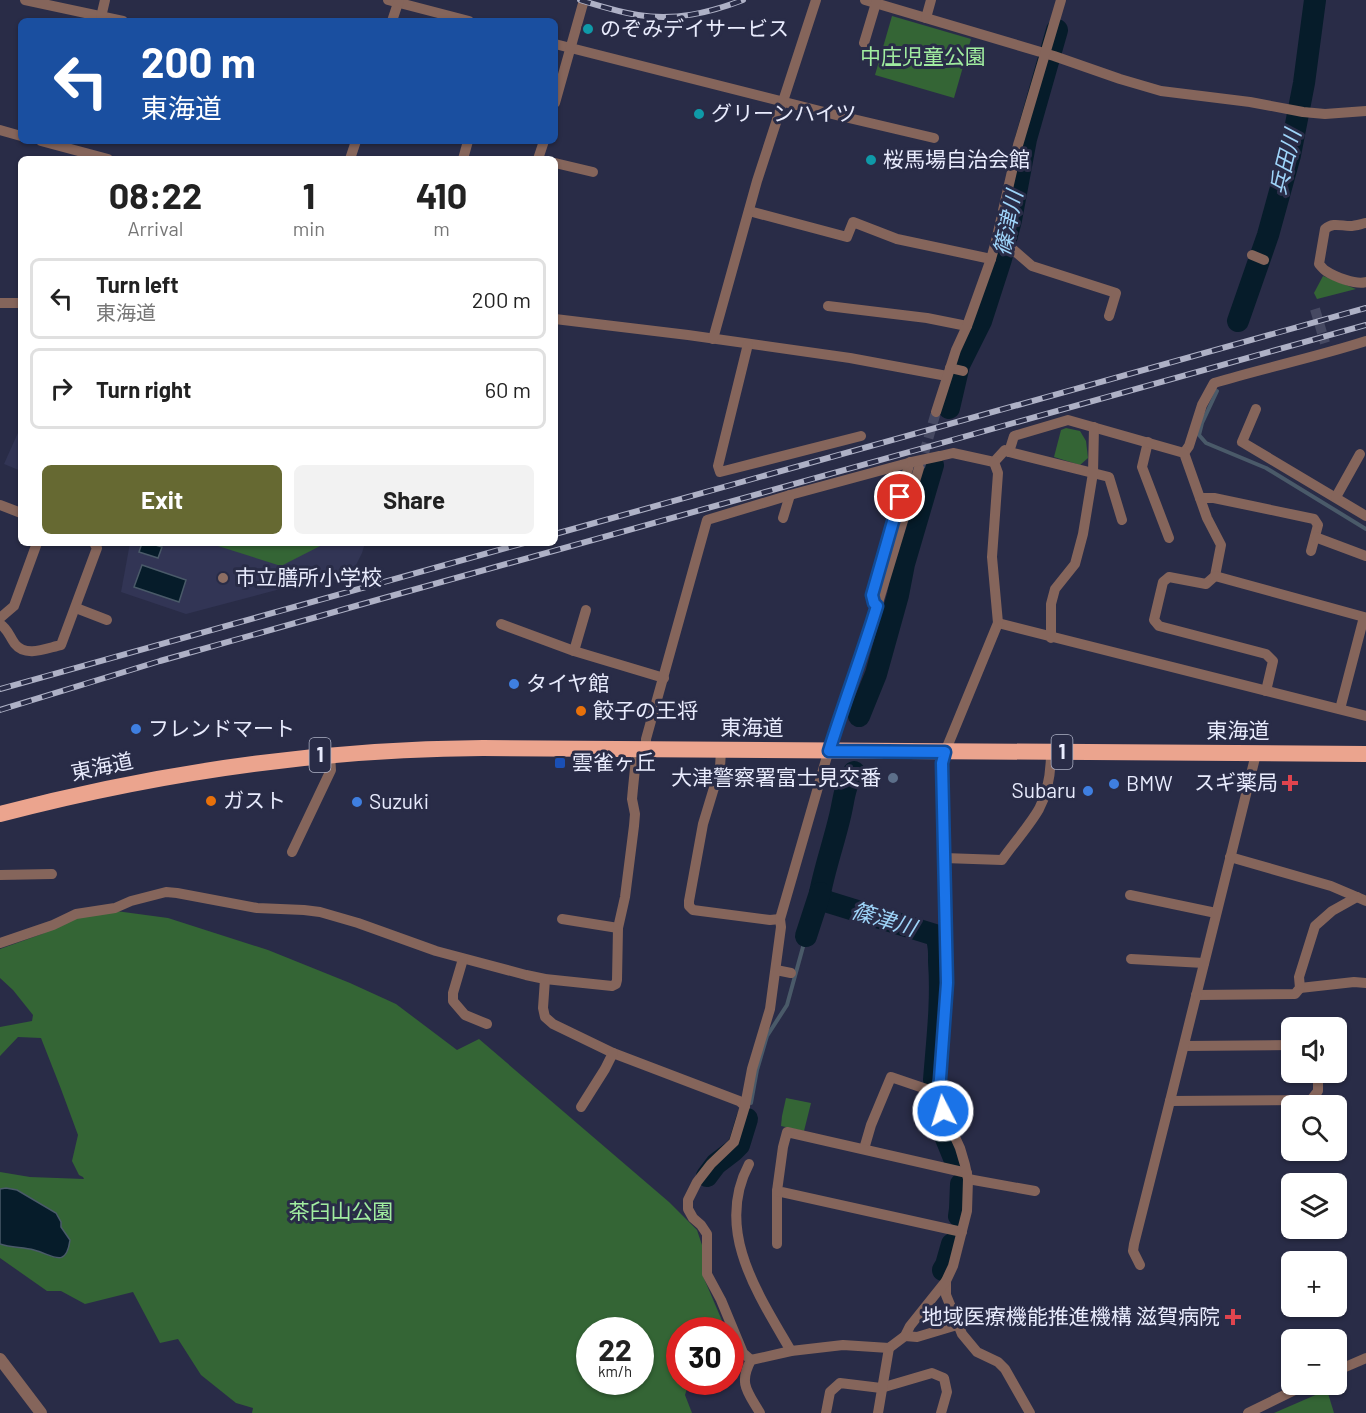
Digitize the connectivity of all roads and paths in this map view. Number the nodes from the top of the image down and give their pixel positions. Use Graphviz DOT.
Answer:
graph roads {
  1 [pos="25,0"];
  2 [pos="105,0"];
  3 [pos="584,0"];
  4 [pos="816,0"];
  5 [pos="931,0"];
  6 [pos="1061,0"];
  7 [pos="395,1"];
  8 [pos="870,2"];
  9 [pos="101,16"];
  10 [pos="110,18"];
  11 [pos="392,18"];
  12 [pos="458,18"];
  13 [pos="926,18"];
  14 [pos="864,43"];
  15 [pos="558,46"];
  16 [pos="569,49"];
  17 [pos="1049,54"];
  18 [pos="558,94"];
  19 [pos="782,102"];
  20 [pos="1366,111"];
  21 [pos="0,130"];
  22 [pos="18,135"];
  23 [pos="934,138"];
  24 [pos="52,144"];
  25 [pos="97,156"];
  26 [pos="558,164"];
  27 [pos="593,172"];
  28 [pos="749,211"];
  29 [pos="1366,222"];
  30 [pos="998,242"];
  31 [pos="991,260"];
  32 [pos="1366,282"];
  33 [pos="0,303"];
  34 [pos="18,303"];
  35 [pos="828,306"];
  36 [pos="1109,316"];
  37 [pos="558,319"];
  38 [pos="967,326"];
  39 [pos="712,339"];
  40 [pos="1366,341"];
  41 [pos="748,344"];
  42 [pos="953,371"];
  43 [pos="1256,409"];
  44 [pos="936,412"];
  45 [pos="1094,427"];
  46 [pos="861,436"];
  47 [pos="1148,442"];
  48 [pos="1009,452"];
  49 [pos="1184,453"];
  50 [pos="1360,454"];
  51 [pos="994,462"];
  52 [pos="914,464"];
  53 [pos="1093,473"];
  54 [pos="790,495"];
  55 [pos="1336,497"];
  56 [pos="1200,498"];
  57 [pos="0,506"];
  58 [pos="18,512"];
  59 [pos="1366,516"];
  60 [pos="783,518"];
  61 [pos="1122,520"];
  62 [pos="1315,537"];
  63 [pos="1169,538"];
  64 [pos="36,546"];
  65 [pos="96,546"];
  66 [pos="1311,551"];
  67 [pos="1366,556"];
  68 [pos="1215,576"];
  69 [pos="76,608"];
  70 [pos="586,610"];
  71 [pos="0,618"];
  72 [pos="107,620"];
  73 [pos="998,623"];
  74 [pos="0,624"];
  75 [pos="501,624"];
  76 [pos="1052,638"];
  77 [pos="1361,648"];
  78 [pos="574,651"];
  79 [pos="664,678"];
  80 [pos="1266,691"];
  81 [pos="1340,709"];
  82 [pos="1366,716"];
  83 [pos="641,749"];
  84 [pos="721,750"];
  85 [pos="829,751"];
  86 [pos="945,752"];
  87 [pos="1051,752"];
  88 [pos="1256,754"];
  89 [pos="1366,754"];
  90 [pos="330,755"];
  91 [pos="0,814"];
  92 [pos="291,852"];
  93 [pos="1230,857"];
  94 [pos="944,858"];
  95 [pos="0,874"];
  96 [pos="52,874"];
  97 [pos="1130,895"];
  98 [pos="1361,899"];
  99 [pos="1216,913"];
  100 [pos="562,919"];
  101 [pos="780,919"];
  102 [pos="618,928"];
  103 [pos="0,943"];
  104 [pos="463,959"];
  105 [pos="1131,959"];
  106 [pos="1204,963"];
  107 [pos="776,970"];
  108 [pos="791,973"];
  109 [pos="545,979"];
  110 [pos="1366,982"];
  111 [pos="1300,988"];
  112 [pos="1196,995"];
  113 [pos="487,1024"];
  114 [pos="1281,1045"];
  115 [pos="1184,1046"];
  116 [pos="613,1053"];
  117 [pos="1318,1083"];
  118 [pos="938,1093"];
  119 [pos="1170,1101"];
  120 [pos="745,1106"];
  121 [pos="581,1107"];
  122 [pos="864,1149"];
  123 [pos="749,1164"];
  124 [pos="968,1176"];
  125 [pos="777,1191"];
  126 [pos="1035,1191"];
  127 [pos="962,1232"];
  128 [pos="777,1244"];
  129 [pos="1140,1265"];
  130 [pos="946,1281"];
  131 [pos="957,1325"];
  132 [pos="905,1336"];
  133 [pos="889,1348"];
  134 [pos="791,1351"];
  135 [pos="1366,1358"];
  136 [pos="0,1359"];
  137 [pos="751,1360"];
  138 [pos="1347,1366"];
  139 [pos="881,1388"];
  140 [pos="1285,1395"];
  141 [pos="41,1413"];
  142 [pos="760,1413"];
  143 [pos="826,1413"];
  144 [pos="878,1413"];
  145 [pos="941,1413"];
  146 [pos="1030,1413"];
  147 [pos="1248,1413"];
  1 -- 9 [label="street"];
  2 -- 9 [label="street"];
  3 -- 16 [label="street"];
  4 -- 19 [label="street"];
  5 -- 13 [label="street"];
  6 -- 17 [label="street"];
  7 -- 11 [label="street"];
  7 -- 12 [label="street"];
  8 -- 13 [label="street"];
  8 -- 14 [label="street"];
  9 -- 10 [label="street"];
  13 -- 17 [label="street"];
  15 -- 16 [label="street"];
  16 -- 18 [label="street"];
  16 -- 19 [label="street"];
  17 -- 20 [label="street"];
  17 -- 30 [label="street"];
  19 -- 23 [label="street"];
  19 -- 28 [label="street"];
  21 -- 22 [label="street"];
  24 -- 25 [label="street"];
  26 -- 27 [label="street"];
  28 -- 31 [label="street"];
  28 -- 39 [label="street"];
  29 -- 32 [label="street"];
  30 -- 31 [label="street"];
  30 -- 36 [label="street"];
  31 -- 38 [label="street"];
  33 -- 34 [label="street"];
  35 -- 38 [label="street"];
  37 -- 39 [label="street"];
  38 -- 42 [label="street"];
  39 -- 41 [label="street"];
  40 -- 49 [label="street"];
  41 -- 42 [label="street"];
  41 -- 46 [label="street"];
  42 -- 44 [label="street"];
  43 -- 55 [label="street"];
  45 -- 47 [label="street"];
  45 -- 48 [label="street"];
  45 -- 53 [label="street"];
  47 -- 49 [label="street"];
  47 -- 63 [label="street"];
  48 -- 51 [label="street"];
  48 -- 53 [label="street"];
  49 -- 56 [label="street"];
  50 -- 55 [label="street"];
  51 -- 52 [label="street, bridge"];
  51 -- 73 [label="street"];
  52 -- 54 [label="street"];
  52 -- 85 [label="street"];
  53 -- 61 [label="street"];
  53 -- 76 [label="street"];
  54 -- 60 [label="street"];
  54 -- 79 [label="street"];
  55 -- 59 [label="street"];
  56 -- 62 [label="street"];
  56 -- 68 [label="street"];
  57 -- 58 [label="street"];
  62 -- 66 [label="street"];
  62 -- 67 [label="street"];
  64 -- 71 [label="street"];
  65 -- 69 [label="street"];
  68 -- 77 [label="street"];
  68 -- 80 [label="street"];
  69 -- 72 [label="street"];
  69 -- 74 [label="street"];
  70 -- 78 [label="street"];
  73 -- 76 [label="street"];
  73 -- 86 [label="street"];
  75 -- 78 [label="street"];
  76 -- 80 [label="street"];
  77 -- 81 [label="street"];
  78 -- 79 [label="street"];
  79 -- 83 [label="street"];
  80 -- 81 [label="street"];
  81 -- 82 [label="street"];
  83 -- 84 [label="highway, 東海道 / 1"];
  83 -- 90 [label="highway, 東海道 / 1"];
  83 -- 102 [label="street"];
  84 -- 85 [label="highway, 東海道 / 1"];
  84 -- 101 [label="street"];
  85 -- 86 [label="highway, 東海道 / 1"];
  85 -- 101 [label="street"];
  86 -- 87 [label="highway, 東海道 / 1"];
  86 -- 94 [label="street"];
  87 -- 88 [label="highway, 東海道 / 1"];
  87 -- 94 [label="street"];
  88 -- 89 [label="highway, 東海道 / 1"];
  88 -- 93 [label="street"];
  90 -- 91 [label="highway, 東海道 / 1"];
  90 -- 92 [label="street"];
  93 -- 98 [label="street"];
  93 -- 99 [label="street"];
  94 -- 118 [label="street"];
  95 -- 96 [label="street"];
  97 -- 99 [label="street"];
  98 -- 111 [label="street"];
  99 -- 106 [label="street"];
  100 -- 102 [label="street"];
  101 -- 107 [label="street"];
  102 -- 109 [label="street"];
  103 -- 104 [label="street"];
  104 -- 109 [label="street"];
  104 -- 113 [label="street"];
  105 -- 106 [label="street"];
  106 -- 112 [label="street"];
  107 -- 108 [label="street"];
  107 -- 120 [label="street"];
  109 -- 116 [label="street"];
  110 -- 111 [label="street"];
  111 -- 112 [label="street"];
  112 -- 115 [label="street"];
  114 -- 115 [label="street"];
  115 -- 119 [label="street"];
  116 -- 120 [label="street"];
  116 -- 121 [label="street"];
  117 -- 119 [label="street"];
  118 -- 122 [label="street"];
  118 -- 124 [label="street"];
  119 -- 129 [label="street"];
  120 -- 137 [label="street"];
  122 -- 124 [label="street"];
  122 -- 125 [label="street"];
  123 -- 134 [label="street"];
  124 -- 126 [label="street"];
  124 -- 127 [label="street"];
  125 -- 127 [label="street"];
  125 -- 128 [label="street"];
  127 -- 130 [label="street"];
  130 -- 131 [label="street"];
  130 -- 132 [label="street"];
  131 -- 132 [label="street"];
  131 -- 146 [label="street"];
  132 -- 133 [label="street"];
  133 -- 134 [label="street"];
  133 -- 139 [label="street"];
  134 -- 137 [label="street"];
  135 -- 138 [label="street"];
  136 -- 141 [label="street"];
  137 -- 142 [label="street"];
  139 -- 143 [label="street"];
  139 -- 144 [label="street"];
  139 -- 145 [label="street"];
  140 -- 147 [label="street"];
}
